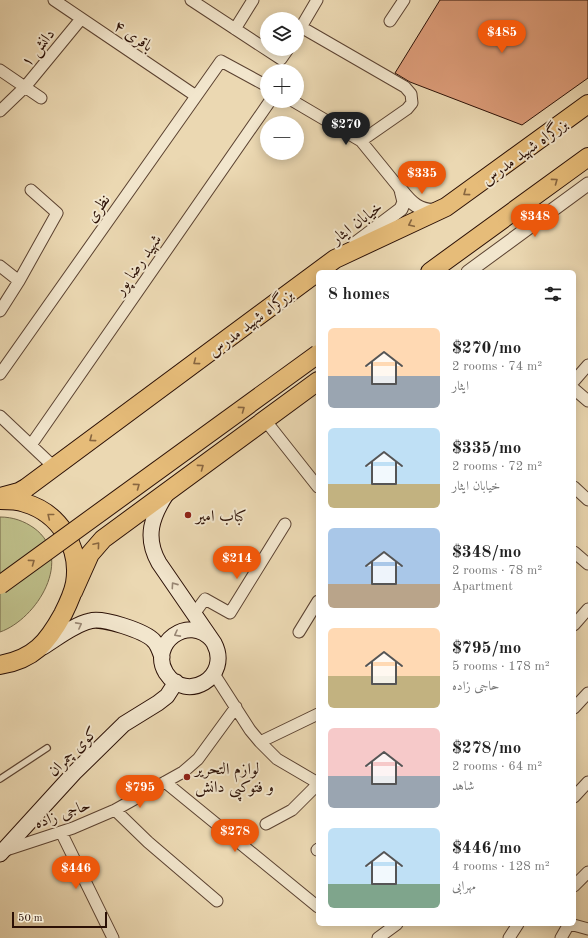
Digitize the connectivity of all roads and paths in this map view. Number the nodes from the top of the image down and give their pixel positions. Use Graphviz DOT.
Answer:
graph roads {
  1 [pos="54,0"];
  2 [pos="191,0"];
  3 [pos="253,0"];
  4 [pos="317,0"];
  5 [pos="404,0"];
  6 [pos="81,19"];
  7 [pos="390,21"];
  8 [pos="304,22"];
  9 [pos="235,29"];
  10 [pos="304,34"];
  11 [pos="260,45"];
  12 [pos="0,70"];
  13 [pos="260,82"];
  14 [pos="25,87"];
  15 [pos="196,96"];
  16 [pos="41,98"];
  17 [pos="588,104"];
  18 [pos="304,107"];
  19 [pos="265,108"];
  20 [pos="0,111"];
  21 [pos="361,141"];
  22 [pos="588,157"];
  23 [pos="588,184"];
  24 [pos="31,190"];
  25 [pos="401,190"];
  26 [pos="441,210"];
  27 [pos="335,259"];
  28 [pos="0,266"];
  29 [pos="320,270"];
  30 [pos="437,270"];
  31 [pos="471,270"];
  32 [pos="316,273"];
  33 [pos="19,281"];
  34 [pos="0,310"];
  35 [pos="316,355"];
  36 [pos="588,365"];
  37 [pos="0,374"];
  38 [pos="576,379"];
  39 [pos="316,384"];
  40 [pos="576,391"];
  41 [pos="588,401"];
  42 [pos="0,416"];
  43 [pos="265,420"];
  44 [pos="31,445"];
  45 [pos="54,467"];
  46 [pos="316,484"];
  47 [pos="576,489"];
  48 [pos="169,490"];
  49 [pos="0,498"];
  50 [pos="588,500"];
  51 [pos="285,524"];
  52 [pos="576,554"];
  53 [pos="588,564"];
  54 [pos="0,586"];
  55 [pos="73,592"];
  56 [pos="316,604"];
  57 [pos="588,609"];
  58 [pos="194,614"];
  59 [pos="576,623"];
  60 [pos="299,632"];
  61 [pos="212,640"];
  62 [pos="34,652"];
  63 [pos="162,657"];
  64 [pos="0,665"];
  65 [pos="214,674"];
  66 [pos="176,682"];
  67 [pos="588,693"];
  68 [pos="576,706"];
  69 [pos="236,707"];
  70 [pos="316,715"];
  71 [pos="260,742"];
  72 [pos="47,748"];
  73 [pos="0,779"];
  74 [pos="165,782"];
  75 [pos="588,782"];
  76 [pos="316,783"];
  77 [pos="316,786"];
  78 [pos="576,795"];
  79 [pos="116,810"];
  80 [pos="266,824"];
  81 [pos="61,832"];
  82 [pos="1,852"];
  83 [pos="588,872"];
  84 [pos="576,884"];
  85 [pos="217,901"];
  86 [pos="316,905"];
  87 [pos="394,926"];
  88 [pos="517,926"];
  89 [pos="568,926"];
  90 [pos="576,926"];
  91 [pos="588,929"];
  92 [pos="113,938"];
  93 [pos="378,938"];
  94 [pos="509,938"];
  95 [pos="561,938"];
  1 -- 6 [label="street, باقری ۴"];
  2 -- 9 [label="street"];
  3 -- 9 [label="street"];
  4 -- 8 [label="street"];
  5 -- 7 [label="street"];
  6 -- 14 [label="street, دانش ۱"];
  6 -- 15 [label="street, باقری ۴"];
  9 -- 11 [label="street"];
  10 -- 21 [label="street"];
  12 -- 14 [label="street"];
  13 -- 15 [label="street, نظری"];
  14 -- 16 [label="street"];
  14 -- 20 [label="street, دانش ۱"];
  15 -- 37 [label="street, نظری"];
  17 -- 26 [label="highway, بزرگراه شهید مدرس, one-way"];
  18 -- 21 [label="street"];
  19 -- 44 [label="street, شهید رضا پور"];
  21 -- 25 [label="street"];
  30 -- 22 [label="highway, one-way"];
  23 -- 31 [label="street"];
  24 -- 33 [label="street"];
  25 -- 26 [label="street"];
  25 -- 27 [label="street, خیابان ایثار"];
  26 -- 27 [label="highway, بزرگراه شهید مدرس, one-way"];
  27 -- 29 [label="highway, بزرگراه شهید مدرس, one-way"];
  28 -- 33 [label="street"];
  32 -- 45 [label="highway, بزرگراه شهید مدرس, one-way"];
  33 -- 34 [label="street"];
  54 -- 35 [label="highway, one-way, bridge"];
  36 -- 38 [label="street"];
  39 -- 43 [label="highway"];
  40 -- 41 [label="street"];
  42 -- 44 [label="street"];
  43 -- 46 [label="street"];
  48 -- 43 [label="highway, one-way"];
  44 -- 45 [label="street"];
  45 -- 49 [label="highway, بزرگراه شهید مدرس"];
  47 -- 50 [label="street"];
  55 -- 48 [label="highway, one-way"];
  58 -- 48 [label="main road, one-way"];
  55 -- 49 [label="highway, one-way"];
  51 -- 58 [label="street"];
  52 -- 53 [label="street"];
  55 -- 62 [label="highway"];
  56 -- 60 [label="street"];
  57 -- 59 [label="street"];
  58 -- 61 [label="main road"];
  61 -- 63 [label="main road, one-way"];
  61 -- 65 [label="main road"];
  62 -- 63 [label="main road, one-way"];
  62 -- 64 [label="highway"];
  63 -- 66 [label="main road"];
  65 -- 66 [label="main road"];
  65 -- 69 [label="street"];
  66 -- 82 [label="main road, کوی چمران"];
  67 -- 68 [label="street"];
  69 -- 71 [label="street"];
  69 -- 74 [label="street, حاجی زاده"];
  70 -- 71 [label="street"];
  71 -- 76 [label="street"];
  72 -- 73 [label="lane"];
  74 -- 79 [label="street, حاجی زاده"];
  74 -- 86 [label="street"];
  75 -- 78 [label="street"];
  77 -- 80 [label="street"];
  79 -- 81 [label="street, حاجی زاده"];
  79 -- 85 [label="street"];
  81 -- 82 [label="street, حاجی زاده"];
  81 -- 92 [label="street"];
  83 -- 84 [label="street"];
  87 -- 93 [label="street"];
  88 -- 94 [label="street"];
  89 -- 95 [label="street"];
  90 -- 91 [label="street"];
}
